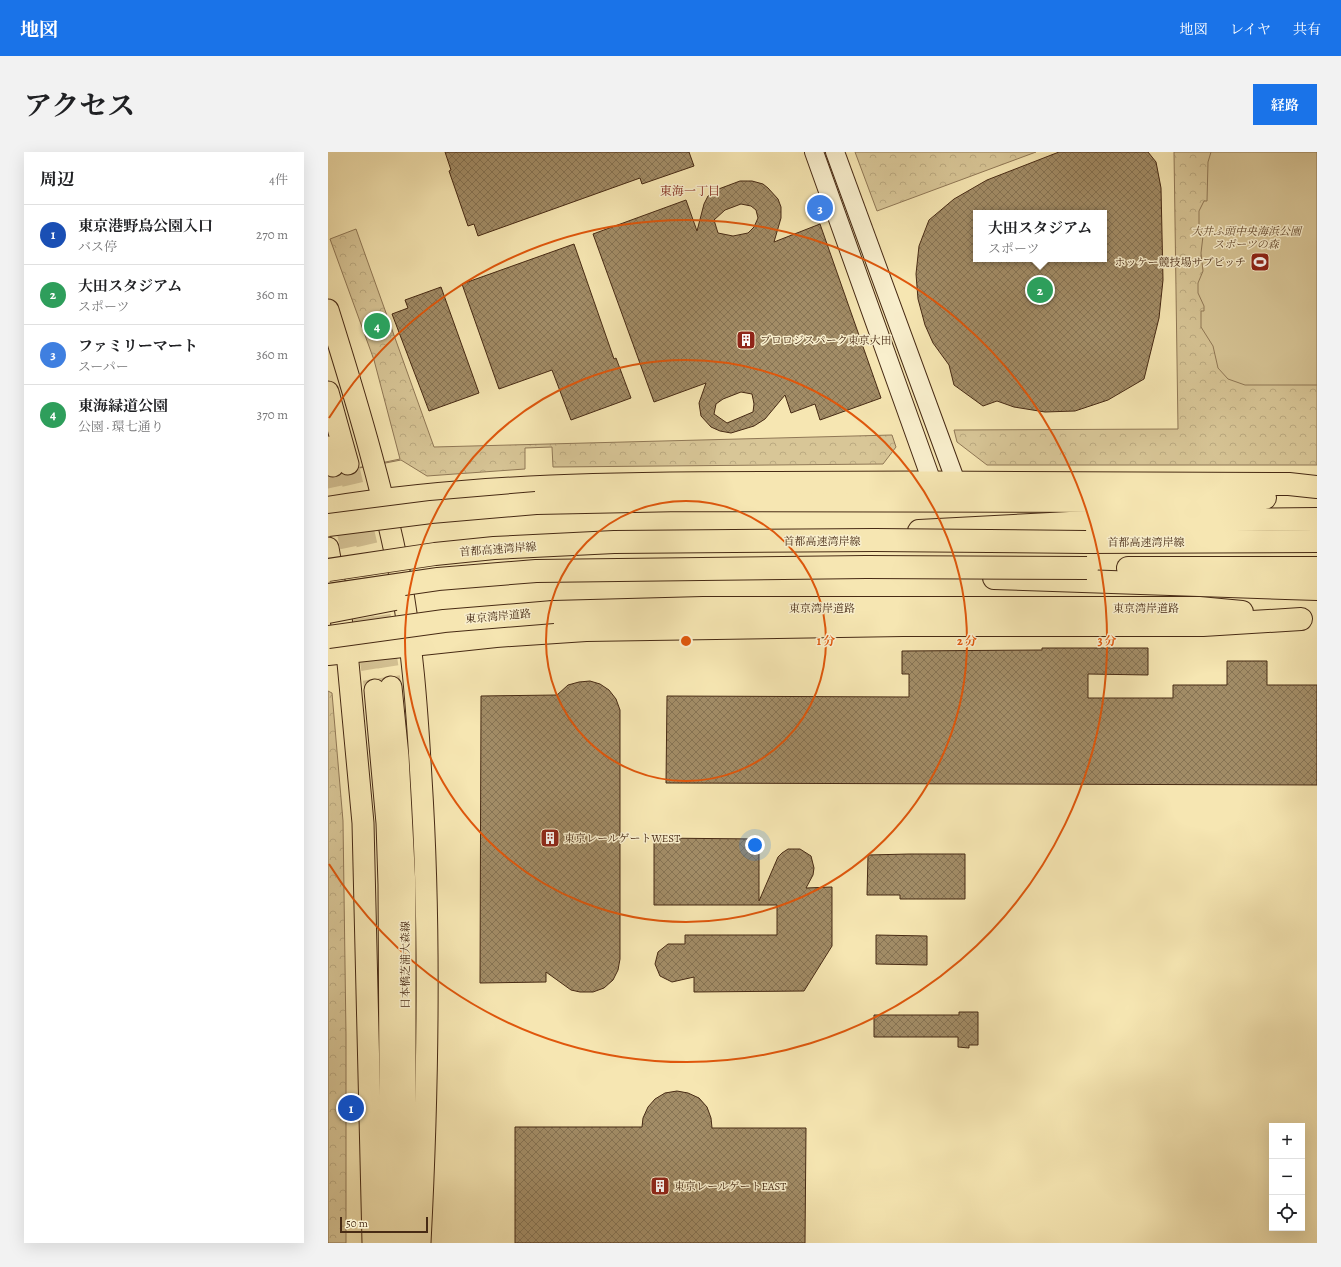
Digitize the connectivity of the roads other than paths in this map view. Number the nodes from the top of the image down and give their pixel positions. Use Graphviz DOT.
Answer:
graph roads {
  1 [pos="814,152"];
  2 [pos="835,152"];
  3 [pos="328,310"];
  4 [pos="328,392"];
  5 [pos="336,459"];
  6 [pos="932,482"];
  7 [pos="956,482"];
  8 [pos="1317,487"];
  9 [pos="1317,494"];
  10 [pos="383,499"];
  11 [pos="328,508"];
  12 [pos="1317,519"];
  13 [pos="328,525"];
  14 [pos="1087,532"];
  15 [pos="1317,541"];
  16 [pos="614,542"];
  17 [pos="328,548"];
  18 [pos="328,555"];
  19 [pos="1317,568"];
  20 [pos="614,569"];
  21 [pos="328,570"];
  22 [pos="1086,575"];
  23 [pos="1317,589"];
  24 [pos="328,595"];
  25 [pos="328,612"];
  26 [pos="1309,620"];
  27 [pos="328,637"];
  28 [pos="410,645"];
  29 [pos="338,653"];
  30 [pos="427,1078"];
  31 [pos="369,1087"];
  32 [pos="363,1243"];
  33 [pos="373,1243"];
  34 [pos="388,1243"];
  35 [pos="404,1243"];
  36 [pos="420,1243"];
  37 [pos="432,1243"];
  1 -- 6 [label="street"];
  2 -- 7 [label="street"];
  3 -- 10 [label="main road"];
  4 -- 5 [label="main road"];
  6 -- 7 [label="highway"];
  6 -- 10 [label="highway"];
  7 -- 8 [label="highway"];
  9 -- 13 [label="highway, bridge"];
  10 -- 11 [label="highway"];
  10 -- 28 [label="main road"];
  12 -- 14 [label="highway"];
  14 -- 15 [label="highway, 首都高速湾岸線"];
  14 -- 16 [label="highway, 首都高速湾岸線, bridge"];
  16 -- 18 [label="highway, bridge"];
  16 -- 21 [label="highway, 首都高速湾岸線, bridge"];
  17 -- 29 [label="main road"];
  19 -- 22 [label="highway"];
  20 -- 22 [label="highway, bridge"];
  20 -- 24 [label="highway, bridge"];
  20 -- 25 [label="highway, bridge"];
  22 -- 23 [label="highway"];
  26 -- 27 [label="highway, 東京湾岸道路, bridge"];
  26 -- 28 [label="highway"];
  28 -- 29 [label="highway"];
  28 -- 30 [label="main road"];
  29 -- 31 [label="main road"];
  30 -- 36 [label="main road"];
  30 -- 37 [label="main road"];
  31 -- 32 [label="main road"];
  31 -- 33 [label="main road"];
  34 -- 35 [label="main road, 日本橋芝浦大森線"];
}
